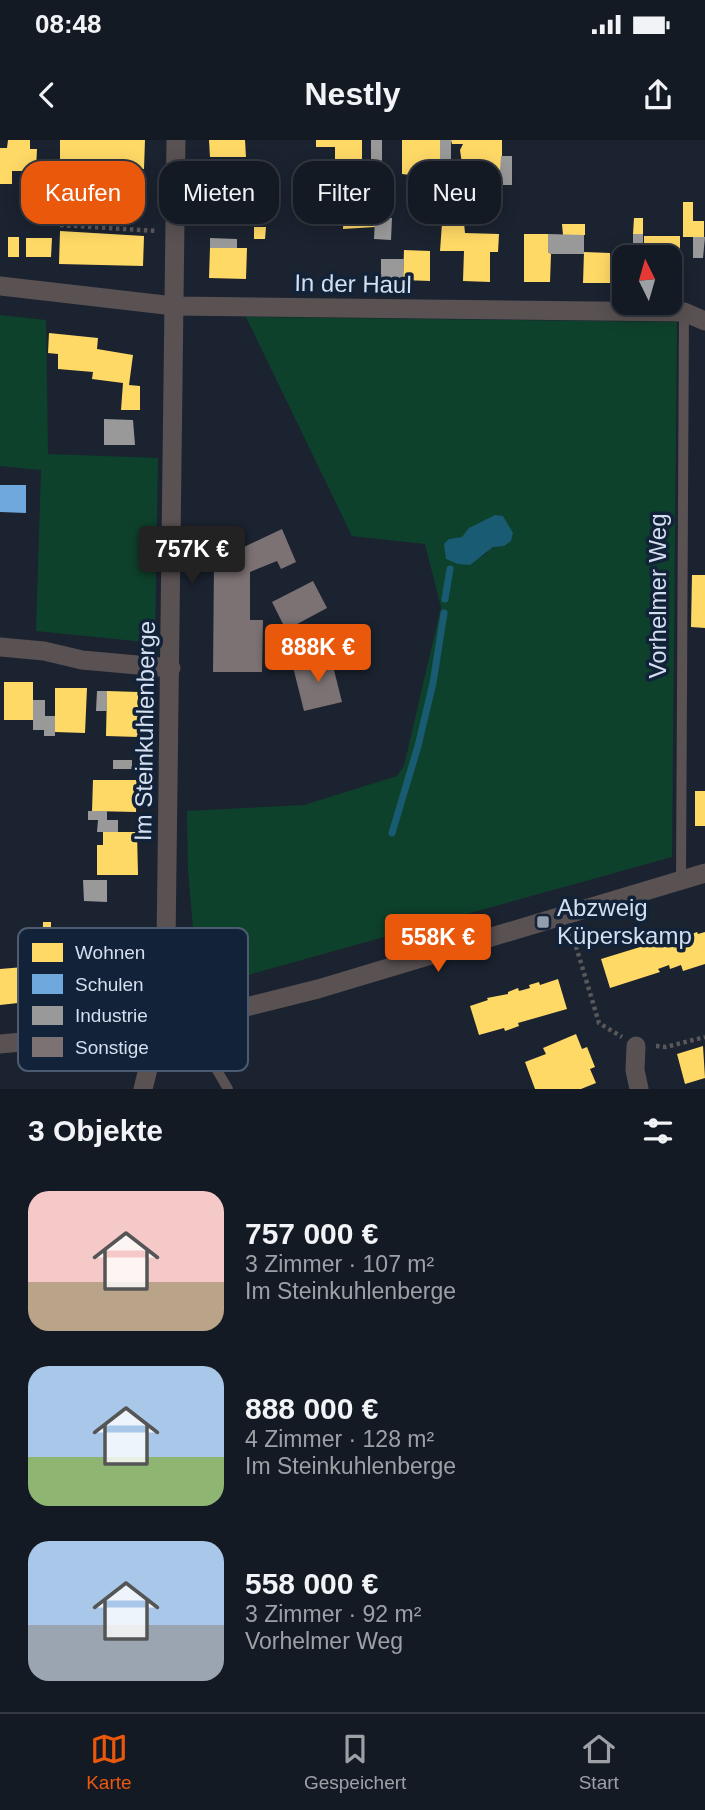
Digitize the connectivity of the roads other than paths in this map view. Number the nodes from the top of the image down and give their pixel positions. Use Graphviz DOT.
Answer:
graph roads {
  1 [pos="176,140"];
  2 [pos="0,286"];
  3 [pos="174,306"];
  4 [pos="684,312"];
  5 [pos="705,321"];
  6 [pos="0,647"];
  7 [pos="171,668"];
  8 [pos="705,873"];
  9 [pos="681,881"];
  10 [pos="166,928"];
  11 [pos="248,1006"];
  12 [pos="18,1042"];
  13 [pos="0,1044"];
  14 [pos="636,1046"];
  15 [pos="148,1071"];
  16 [pos="217,1071"];
  17 [pos="144,1089"];
  18 [pos="228,1089"];
  19 [pos="639,1089"];
  1 -- 3 [label="street, Im Steinkuhlenberge"];
  2 -- 3 [label="street, In der Haul"];
  3 -- 4 [label="street, In der Haul"];
  3 -- 7 [label="street, Im Steinkuhlenberge"];
  4 -- 5 [label="street, In der Haul"];
  4 -- 9 [label="lane, Vorhelmer Weg"];
  6 -- 7 [label="street"];
  7 -- 10 [label="street, Im Steinkuhlenberge"];
  8 -- 9 [label="street"];
  9 -- 11 [label="street"];
  12 -- 13 [label="street"];
  14 -- 19 [label="street"];
  15 -- 17 [label="street, Im Steinkuhlenberge"];
  16 -- 18 [label="lane"];
}
